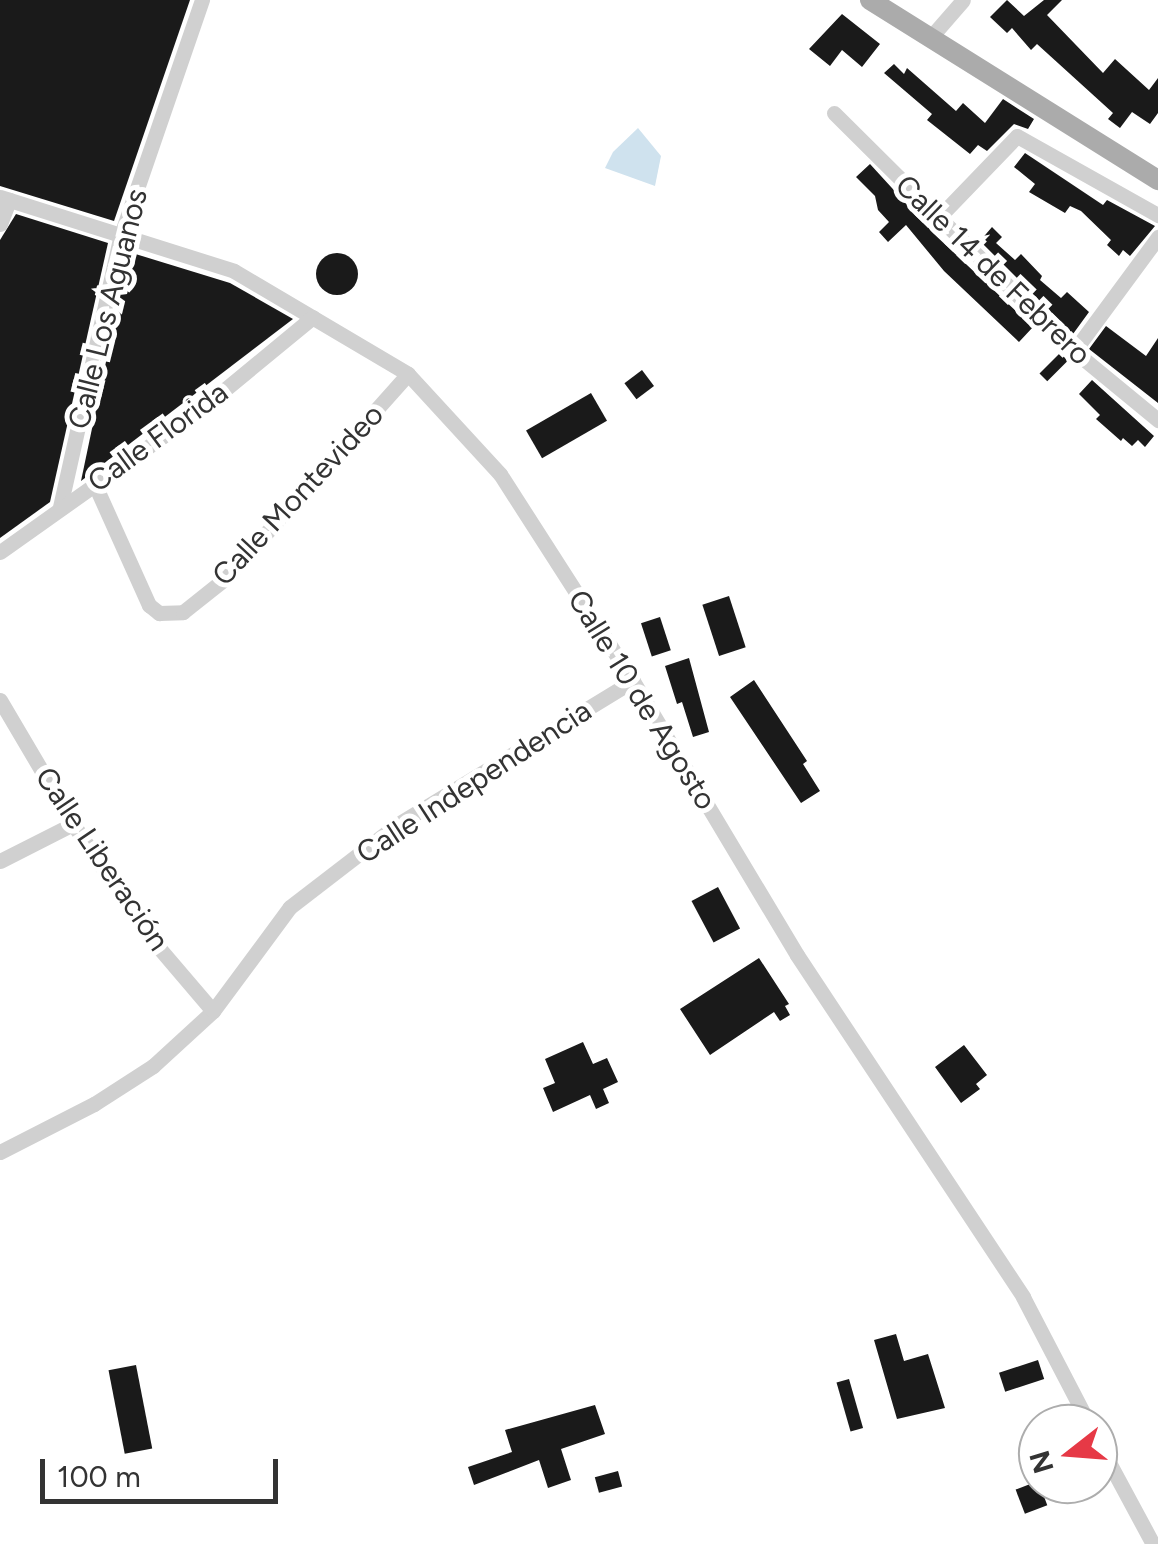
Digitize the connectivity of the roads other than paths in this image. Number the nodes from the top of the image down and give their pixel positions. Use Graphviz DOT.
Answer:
graph roads {
  1 [pos="202,0"];
  2 [pos="870,0"];
  3 [pos="963,0"];
  4 [pos="930,38"];
  5 [pos="834,112"];
  6 [pos="1158,180"];
  7 [pos="4,198"];
  8 [pos="1158,215"];
  9 [pos="936,219"];
  10 [pos="0,224"];
  11 [pos="120,235"];
  12 [pos="1158,237"];
  13 [pos="313,317"];
  14 [pos="1074,351"];
  15 [pos="408,374"];
  16 [pos="1158,420"];
  17 [pos="95,485"];
  18 [pos="60,507"];
  19 [pos="0,552"];
  20 [pos="634,682"];
  21 [pos="0,700"];
  22 [pos="72,824"];
  23 [pos="0,861"];
  24 [pos="213,1011"];
  25 [pos="0,1152"];
  26 [pos="1078,1404"];
  27 [pos="1118,1479"];
  28 [pos="1153,1544"];
  1 -- 11 [label="street, Calle Los Aguanos"];
  2 -- 4 [label="main road"];
  3 -- 4 [label="street"];
  4 -- 6 [label="main road"];
  5 -- 9 [label="street, Calle 14 de Febrero"];
  7 -- 10 [label="street"];
  7 -- 11 [label="street, Calle 10 de Agosto"];
  8 -- 9 [label="street"];
  9 -- 14 [label="street, Calle 14 de Febrero"];
  11 -- 13 [label="street, Calle 10 de Agosto"];
  11 -- 18 [label="street, Calle Los Aguanos"];
  12 -- 14 [label="street"];
  13 -- 15 [label="street, Calle 10 de Agosto"];
  13 -- 17 [label="street, Calle Florida"];
  14 -- 16 [label="street, Calle 14 de Febrero"];
  15 -- 17 [label="street, Calle Montevideo"];
  15 -- 20 [label="street, Calle 10 de Agosto"];
  17 -- 18 [label="street, Calle Florida"];
  18 -- 19 [label="street, Calle Florida"];
  20 -- 24 [label="street, Calle Independencia"];
  20 -- 26 [label="street, Calle 10 de Agosto"];
  21 -- 22 [label="street, Calle Liberación"];
  22 -- 23 [label="street"];
  22 -- 24 [label="street, Calle Liberación"];
  24 -- 25 [label="street, Calle Independencia"];
  27 -- 28 [label="street"];
}
